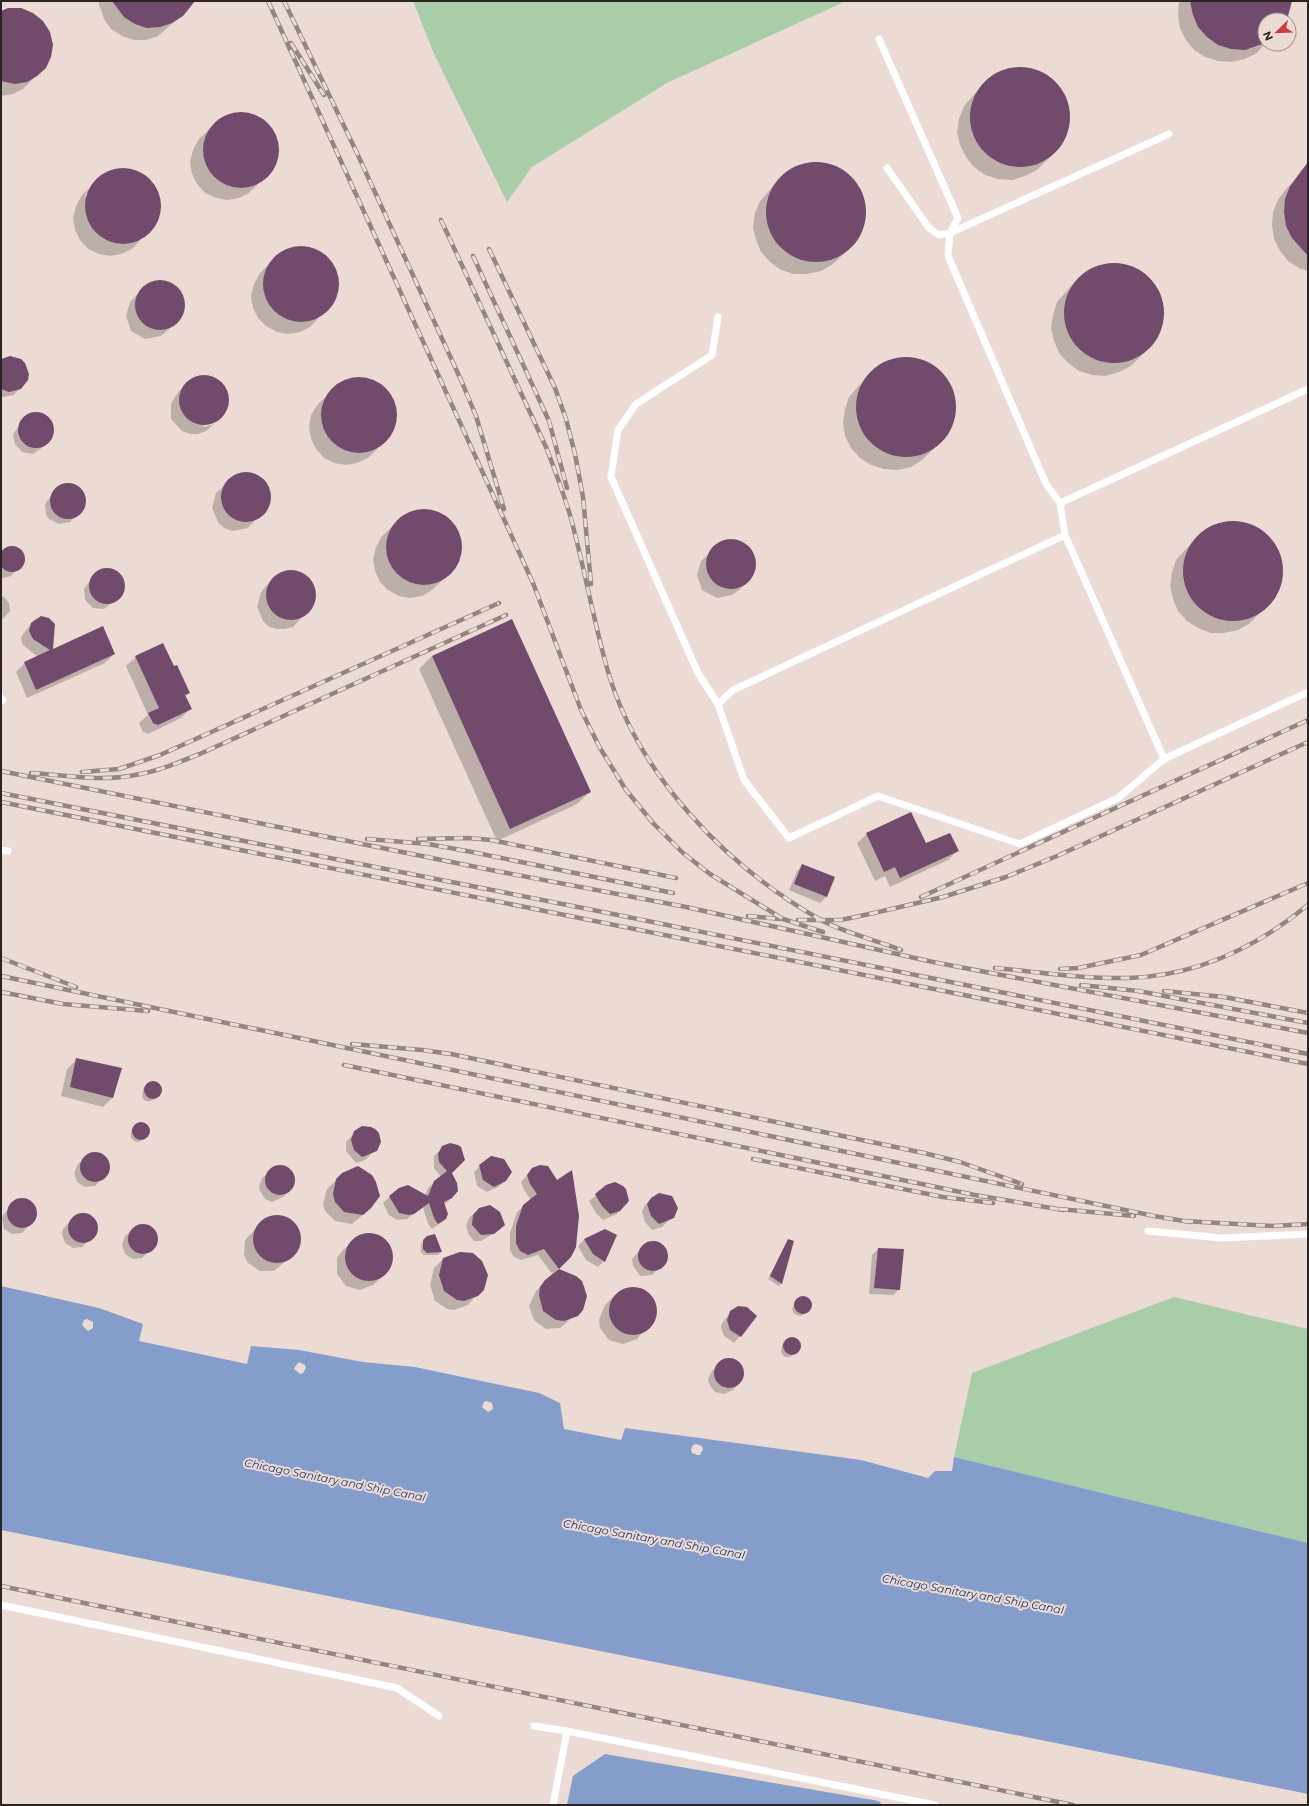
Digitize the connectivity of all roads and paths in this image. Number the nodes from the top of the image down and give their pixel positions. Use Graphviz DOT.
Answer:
graph roads {
  1 [pos="878,39"];
  2 [pos="1169,134"];
  3 [pos="887,168"];
  4 [pos="950,233"];
  5 [pos="718,317"];
  6 [pos="1308,389"];
  7 [pos="1060,503"];
  8 [pos="1065,535"];
  9 [pos="1308,692"];
  10 [pos="718,704"];
  11 [pos="1164,759"];
  12 [pos="1148,1232"];
  13 [pos="1308,1234"];
  14 [pos="1,1606"];
  15 [pos="439,1716"];
  16 [pos="534,1726"];
  17 [pos="567,1731"];
  18 [pos="924,1804"];
  19 [pos="553,1805"];
  20 [pos="935,1805"];
  1 -- 4 [label="lane"];
  2 -- 4 [label="lane"];
  3 -- 4 [label="lane"];
  4 -- 7 [label="lane"];
  5 -- 10 [label="lane"];
  6 -- 7 [label="lane"];
  7 -- 8 [label="lane"];
  8 -- 10 [label="lane"];
  8 -- 11 [label="lane"];
  9 -- 11 [label="lane"];
  10 -- 11 [label="lane"];
  12 -- 13 [label="lane"];
  14 -- 15 [label="lane"];
  16 -- 17 [label="lane"];
  17 -- 18 [label="lane"];
  17 -- 19 [label="lane"];
  18 -- 20 [label="lane"];
}
